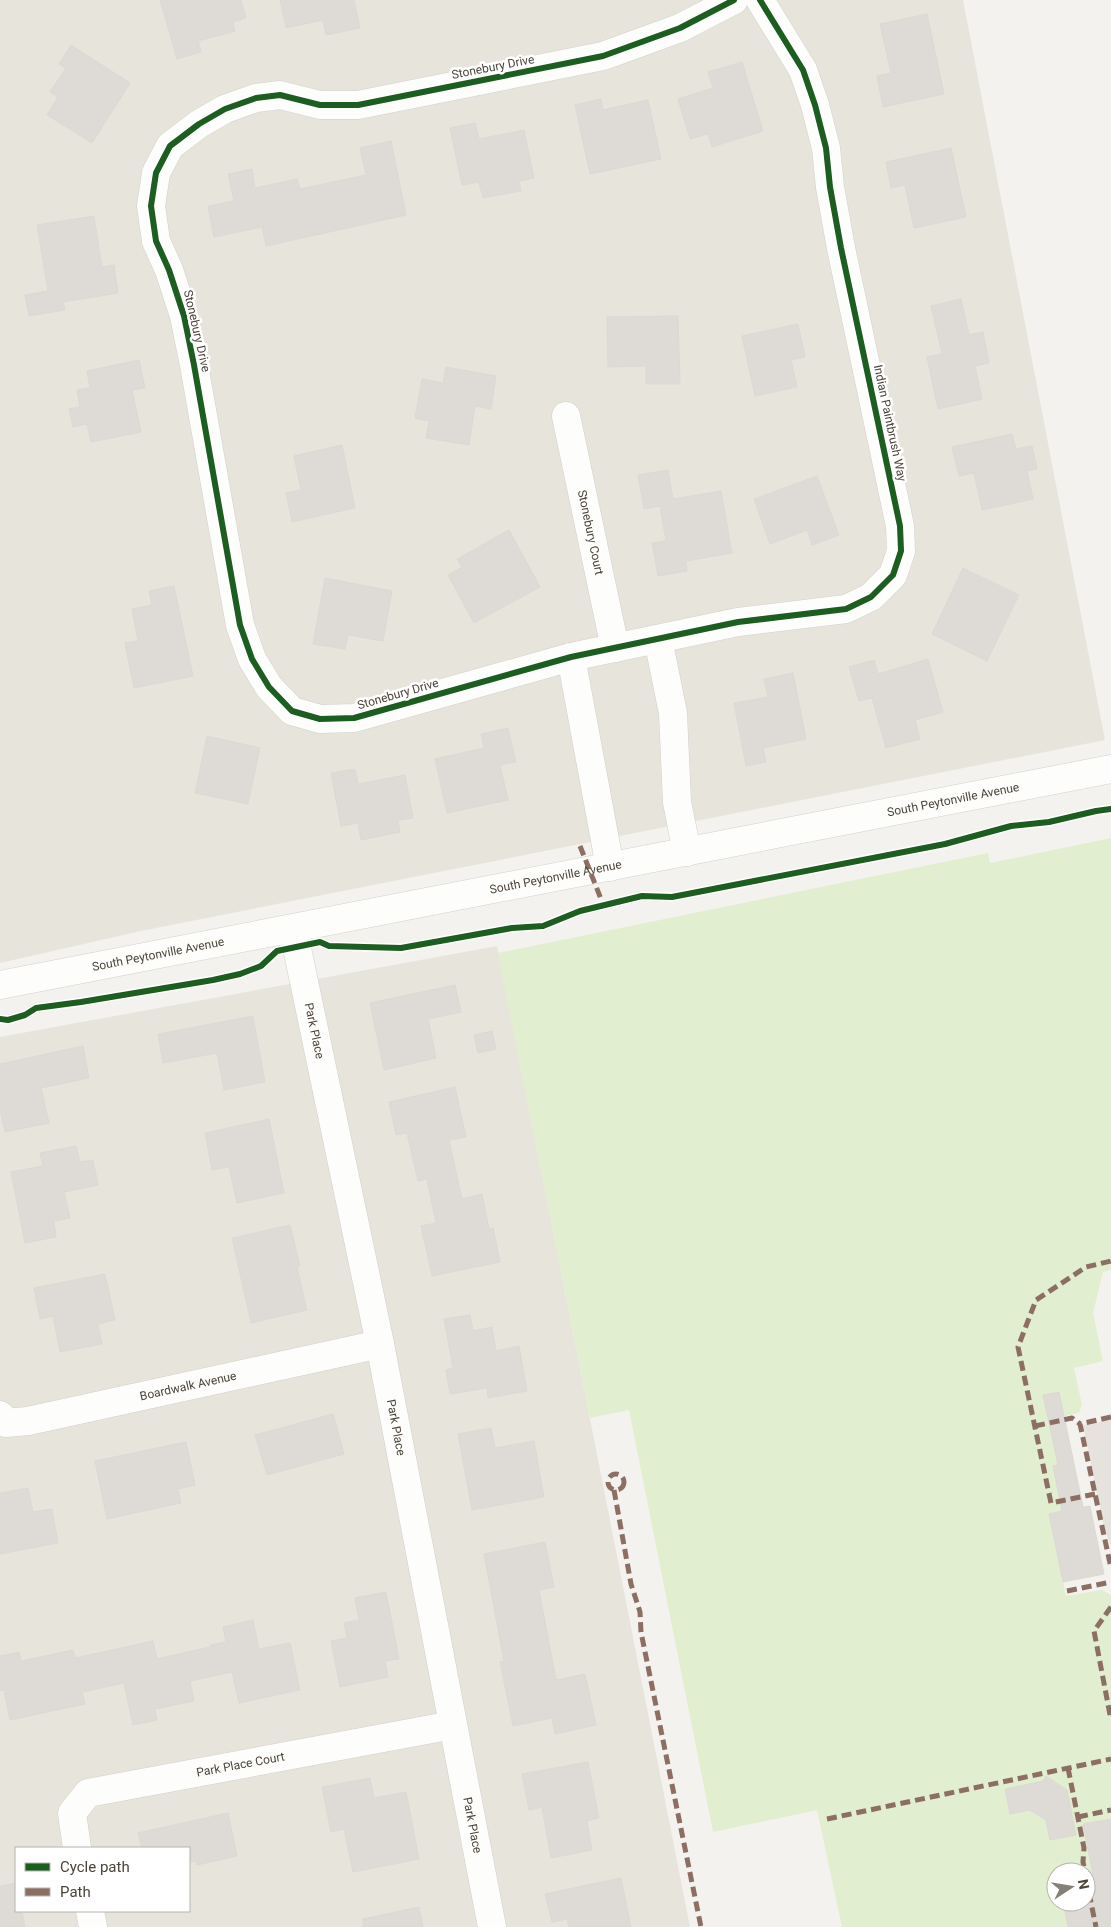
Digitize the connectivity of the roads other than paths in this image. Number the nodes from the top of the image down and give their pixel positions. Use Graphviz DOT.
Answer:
graph roads {
  1 [pos="734,0"];
  2 [pos="760,0"];
  3 [pos="566,416"];
  4 [pos="658,639"];
  5 [pos="616,648"];
  6 [pos="571,657"];
  7 [pos="1111,769"];
  8 [pos="687,852"];
  9 [pos="610,867"];
  10 [pos="293,929"];
  11 [pos="0,985"];
  12 [pos="380,1344"];
  13 [pos="0,1415"];
  14 [pos="453,1725"];
  15 [pos="77,1847"];
  16 [pos="90,1912"];
  17 [pos="93,1927"];
  18 [pos="492,1927"];
  1 -- 6 [label="street, Stonebury Drive"];
  2 -- 4 [label="street, Indian Paintbrush Way"];
  3 -- 5 [label="street, Stonebury Court"];
  4 -- 5 [label="street, Indian Paintbrush Way"];
  4 -- 8 [label="street"];
  5 -- 6 [label="street, Stonebury Drive"];
  6 -- 9 [label="street"];
  7 -- 8 [label="street, South Peytonville Avenue"];
  8 -- 9 [label="street, South Peytonville Avenue"];
  9 -- 10 [label="street, South Peytonville Avenue"];
  10 -- 11 [label="street, South Peytonville Avenue"];
  10 -- 12 [label="street, Park Place"];
  12 -- 13 [label="street, Boardwalk Avenue"];
  12 -- 14 [label="street, Park Place"];
  14 -- 15 [label="street, Park Place Court"];
  14 -- 18 [label="street, Park Place"];
  16 -- 17 [label="street"];
}
